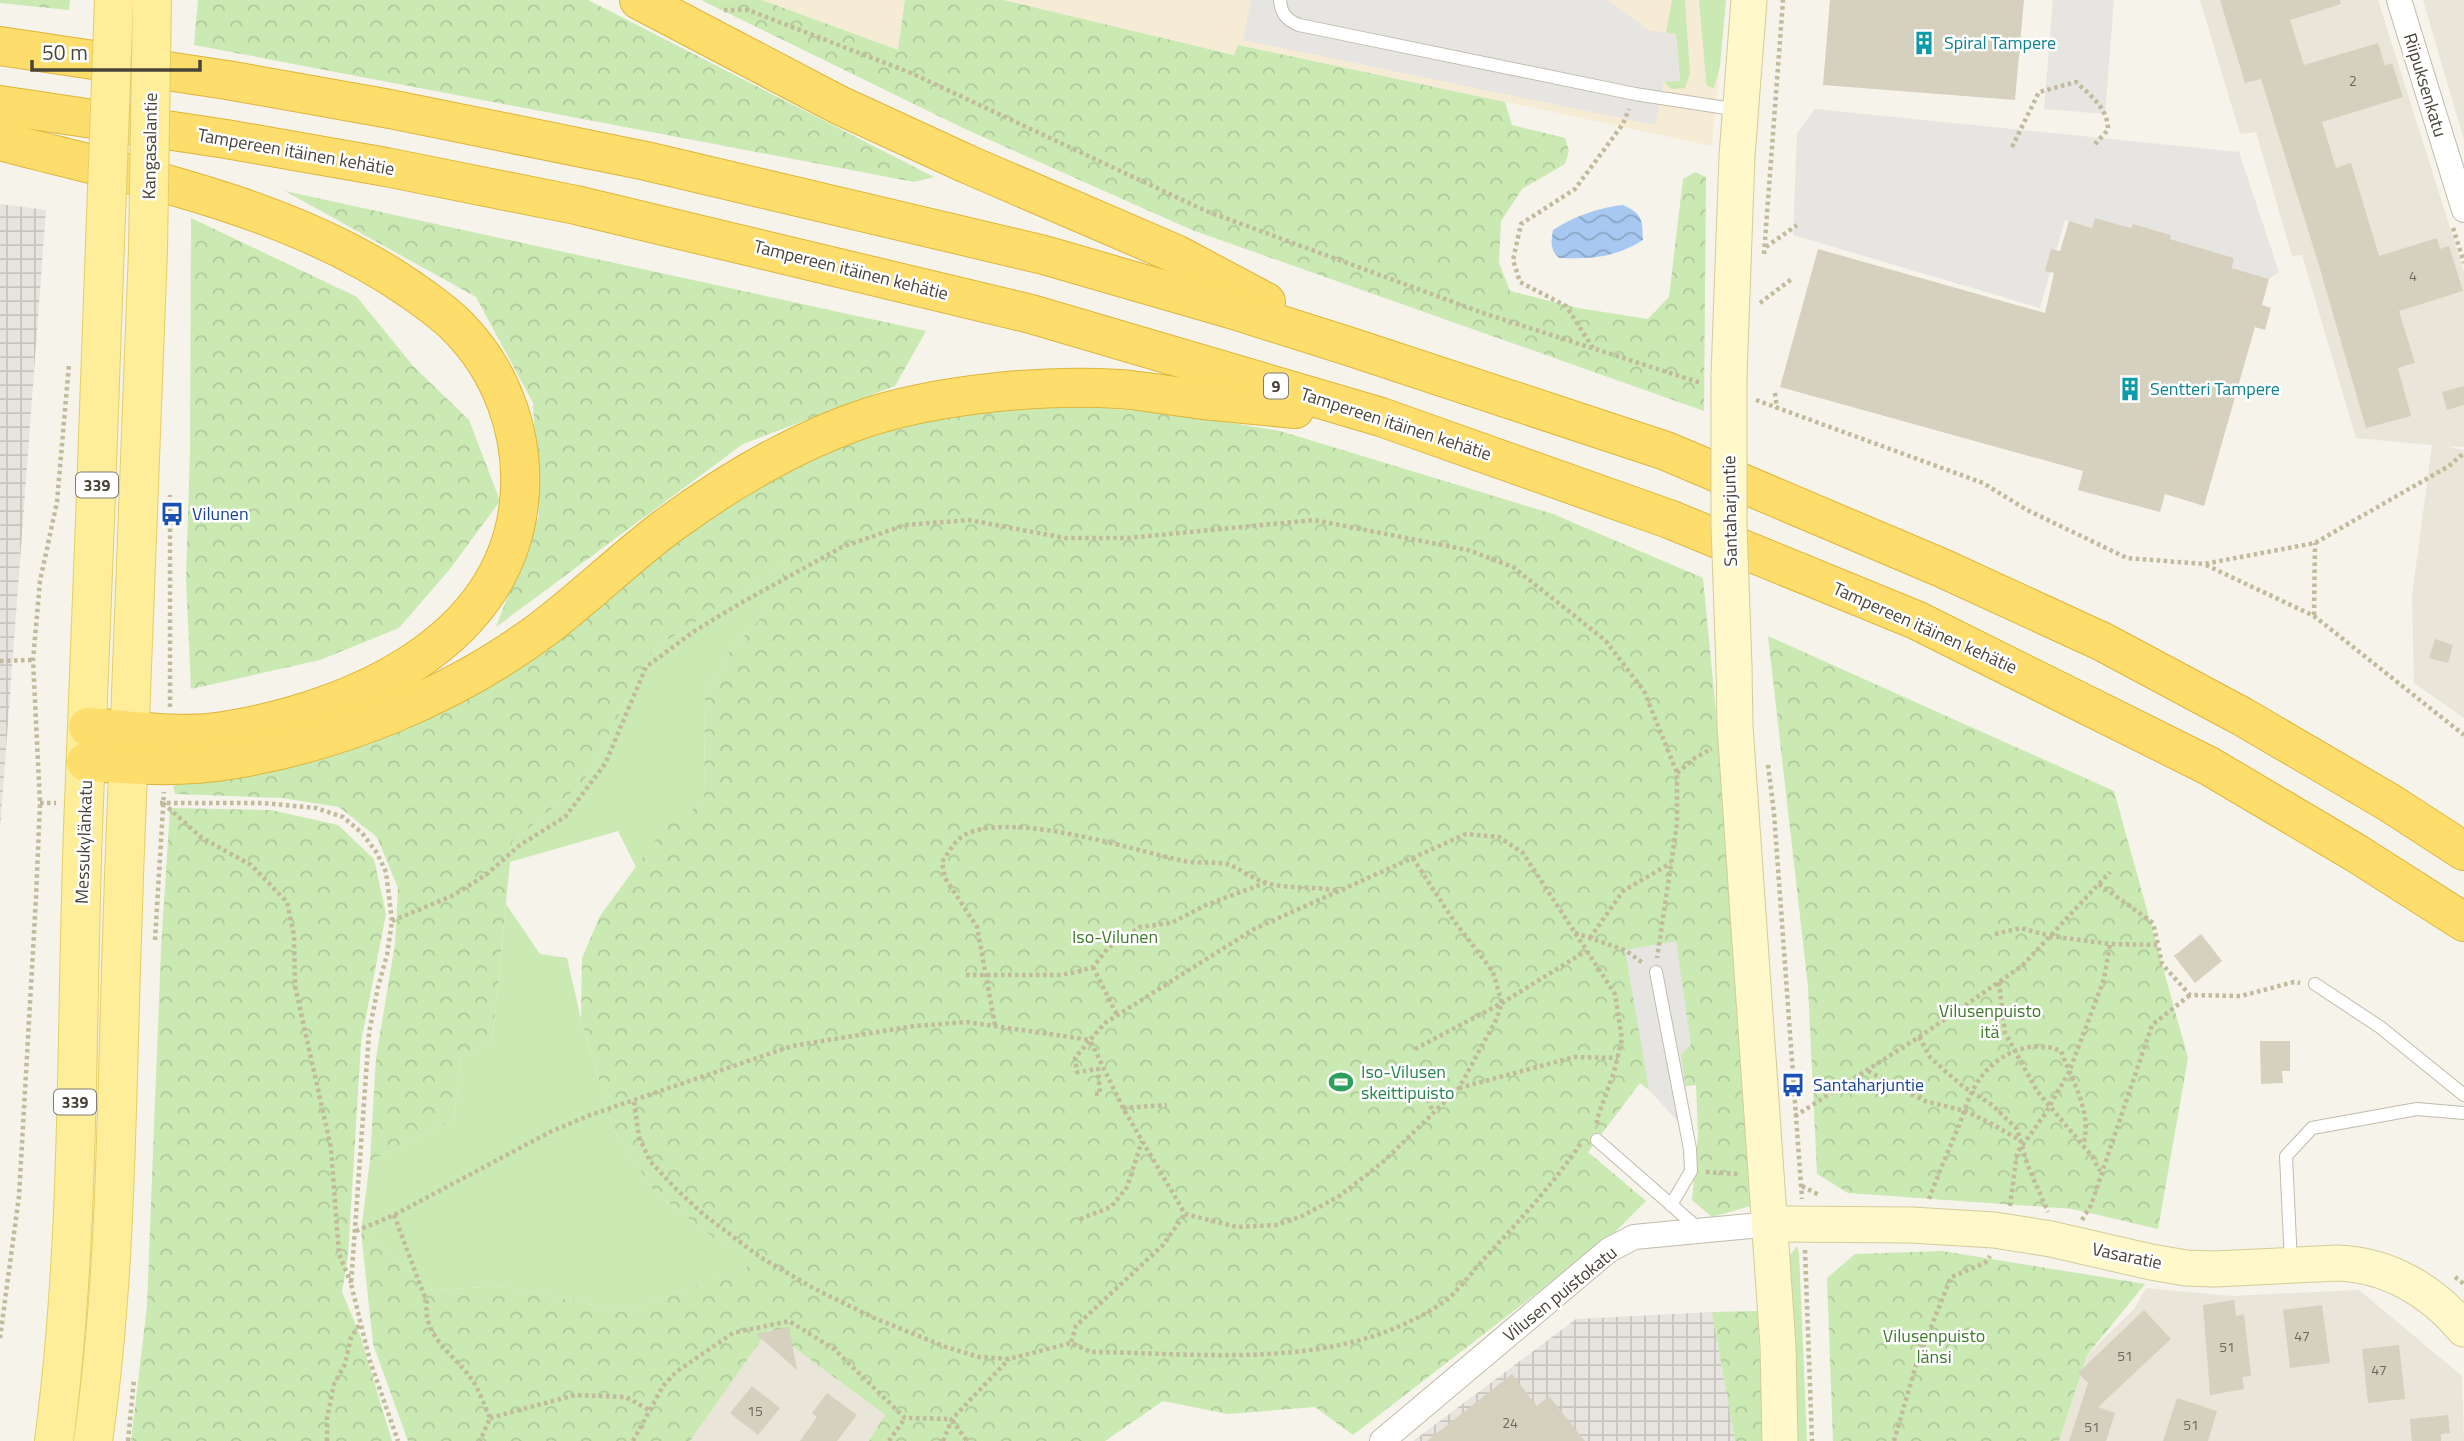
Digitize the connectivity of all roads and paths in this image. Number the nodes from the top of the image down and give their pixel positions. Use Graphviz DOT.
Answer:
graph roads {
  1 [pos="114,0"];
  2 [pos="152,0"];
  3 [pos="639,0"];
  4 [pos="1280,0"];
  5 [pos="1749,0"];
  6 [pos="1783,0"];
  7 [pos="2399,0"];
  8 [pos="713,10"];
  9 [pos="0,46"];
  10 [pos="1635,94"];
  11 [pos="0,105"];
  12 [pos="1740,110"];
  13 [pos="0,141"];
  14 [pos="2095,144"];
  15 [pos="2012,147"];
  16 [pos="2464,210"];
  17 [pos="1797,225"];
  18 [pos="1765,247"];
  19 [pos="1763,259"];
  20 [pos="1793,278"];
  21 [pos="1757,295"];
  22 [pos="1348,346"];
  23 [pos="1594,349"];
  24 [pos="69,359"];
  25 [pos="1729,387"];
  26 [pos="1775,393"];
  27 [pos="1777,409"];
  28 [pos="1381,417"];
  29 [pos="2464,453"];
  30 [pos="2315,543"];
  31 [pos="2204,564"];
  32 [pos="2314,616"];
  33 [pos="33,660"];
  34 [pos="0,661"];
  35 [pos="2464,735"];
  36 [pos="87,744"];
  37 [pos="128,747"];
  38 [pos="1767,761"];
  39 [pos="40,803"];
  40 [pos="83,803"];
  41 [pos="144,803"];
  42 [pos="2464,851"];
  43 [pos="1412,857"];
  44 [pos="1671,863"];
  45 [pos="2110,872"];
  46 [pos="1265,883"];
  47 [pos="2099,884"];
  48 [pos="1338,891"];
  49 [pos="392,921"];
  50 [pos="2464,922"];
  51 [pos="1575,933"];
  52 [pos="1995,934"];
  53 [pos="2050,936"];
  54 [pos="1590,938"];
  55 [pos="2110,944"];
  56 [pos="2158,945"];
  57 [pos="1586,951"];
  58 [pos="1093,967"];
  59 [pos="1656,972"];
  60 [pos="966,975"];
  61 [pos="986,975"];
  62 [pos="1999,982"];
  63 [pos="2315,984"];
  64 [pos="2190,995"];
  65 [pos="1502,1003"];
  66 [pos="1117,1016"];
  67 [pos="995,1024"];
  68 [pos="1919,1037"];
  69 [pos="1090,1040"];
  70 [pos="1415,1049"];
  71 [pos="2015,1051"];
  72 [pos="1618,1058"];
  73 [pos="1867,1070"];
  74 [pos="2069,1072"];
  75 [pos="1459,1088"];
  76 [pos="1971,1092"];
  77 [pos="1425,1093"];
  78 [pos="1095,1094"];
  79 [pos="2464,1095"];
  80 [pos="634,1102"];
  81 [pos="1167,1105"];
  82 [pos="2049,1107"];
  83 [pos="1123,1108"];
  84 [pos="1965,1111"];
  85 [pos="1433,1112"];
  86 [pos="2464,1113"];
  87 [pos="1795,1116"];
  88 [pos="1597,1119"];
  89 [pos="1594,1135"];
  90 [pos="1584,1139"];
  91 [pos="1142,1140"];
  92 [pos="2023,1144"];
  93 [pos="2083,1145"];
  94 [pos="1691,1171"];
  95 [pos="2101,1172"];
  96 [pos="1746,1174"];
  97 [pos="1928,1203"];
  98 [pos="1671,1205"];
  99 [pos="1185,1214"];
  100 [pos="394,1215"];
  101 [pos="1080,1219"];
  102 [pos="2051,1219"];
  103 [pos="1787,1224"];
  104 [pos="2080,1224"];
  105 [pos="1700,1230"];
  106 [pos="356,1231"];
  107 [pos="2004,1231"];
  108 [pos="2291,1265"];
  109 [pos="351,1284"];
  110 [pos="360,1323"];
  111 [pos="2464,1329"];
  112 [pos="0,1338"];
  113 [pos="1071,1343"];
  114 [pos="1009,1359"];
  115 [pos="649,1410"];
  116 [pos="490,1418"];
  117 [pos="905,1418"];
  118 [pos="952,1419"];
  119 [pos="54,1441"];
  120 [pos="93,1441"];
  121 [pos="327,1441"];
  122 [pos="398,1441"];
  123 [pos="480,1441"];
  124 [pos="633,1441"];
  125 [pos="889,1441"];
  126 [pos="943,1441"];
  127 [pos="967,1441"];
  128 [pos="1382,1441"];
  129 [pos="1780,1441"];
  130 [pos="1812,1441"];
  131 [pos="1894,1441"];
  1 -- 36 [label="main road, Messukylänkatu / 339, bridge"];
  2 -- 37 [label="main road, Kangasalantie / 339, bridge"];
  3 -- 22 [label="highway"];
  4 -- 10 [label="lane"];
  5 -- 12 [label="main road, Santaharjuntie"];
  6 -- 18 [label="path"];
  7 -- 16 [label="street, Riipuksenkatu"];
  8 -- 23 [label="path"];
  9 -- 22 [label="highway"];
  10 -- 12 [label="lane"];
  10 -- 23 [label="path"];
  11 -- 28 [label="highway, Tampereen itäinen kehätie / 9"];
  12 -- 25 [label="main road, Santaharjuntie"];
  13 -- 37 [label="highway"];
  14 -- 15 [label="path"];
  17 -- 18 [label="path"];
  18 -- 19 [label="path"];
  20 -- 21 [label="path"];
  22 -- 42 [label="highway"];
  23 -- 25 [label="path"];
  24 -- 33 [label="path"];
  25 -- 27 [label="path"];
  25 -- 103 [label="main road, Santaharjuntie, bridge"];
  26 -- 27 [label="path"];
  27 -- 31 [label="path"];
  28 -- 37 [label="highway"];
  28 -- 50 [label="highway, Tampereen itäinen kehätie / 9"];
  29 -- 30 [label="path"];
  30 -- 31 [label="path"];
  30 -- 32 [label="path"];
  31 -- 32 [label="path"];
  32 -- 35 [label="path"];
  33 -- 34 [label="path"];
  33 -- 39 [label="path"];
  36 -- 37 [label="highway"];
  36 -- 40 [label="main road, Messukylänkatu / 339"];
  37 -- 41 [label="main road, 339"];
  38 -- 87 [label="path"];
  39 -- 40 [label="path"];
  39 -- 112 [label="path"];
  40 -- 119 [label="main road, Messukylänkatu / 339"];
  41 -- 49 [label="path"];
  41 -- 109 [label="path"];
  41 -- 120 [label="main road, 339"];
  43 -- 48 [label="path"];
  43 -- 51 [label="path"];
  43 -- 65 [label="path"];
  44 -- 49 [label="path"];
  44 -- 54 [label="path"];
  44 -- 59 [label="path"];
  45 -- 47 [label="path"];
  46 -- 48 [label="path"];
  46 -- 58 [label="path"];
  46 -- 61 [label="path"];
  47 -- 53 [label="path"];
  47 -- 56 [label="path"];
  48 -- 66 [label="path"];
  49 -- 106 [label="path"];
  51 -- 54 [label="path"];
  51 -- 57 [label="path"];
  52 -- 53 [label="path"];
  53 -- 55 [label="path"];
  53 -- 62 [label="path"];
  54 -- 59 [label="path"];
  55 -- 56 [label="path"];
  55 -- 74 [label="path"];
  56 -- 64 [label="path"];
  57 -- 65 [label="path"];
  57 -- 72 [label="path"];
  58 -- 61 [label="path"];
  58 -- 66 [label="path"];
  59 -- 94 [label="lane"];
  60 -- 61 [label="path"];
  61 -- 67 [label="path"];
  62 -- 68 [label="path"];
  62 -- 71 [label="path"];
  63 -- 64 [label="path"];
  63 -- 79 [label="lane"];
  64 -- 95 [label="path"];
  65 -- 70 [label="path"];
  65 -- 75 [label="path"];
  66 -- 69 [label="path"];
  67 -- 69 [label="path"];
  67 -- 80 [label="path"];
  68 -- 73 [label="path"];
  68 -- 76 [label="path"];
  69 -- 78 [label="path"];
  69 -- 83 [label="path"];
  71 -- 74 [label="path"];
  71 -- 76 [label="path"];
  71 -- 82 [label="path"];
  72 -- 75 [label="path"];
  72 -- 88 [label="path"];
  73 -- 84 [label="path"];
  73 -- 87 [label="path"];
  74 -- 82 [label="path"];
  74 -- 93 [label="path"];
  75 -- 85 [label="path"];
  76 -- 84 [label="path"];
  76 -- 92 [label="path"];
  77 -- 85 [label="path"];
  80 -- 100 [label="path"];
  80 -- 114 [label="path"];
  81 -- 83 [label="path"];
  82 -- 92 [label="path"];
  82 -- 93 [label="path"];
  83 -- 91 [label="path"];
  84 -- 92 [label="path"];
  84 -- 97 [label="path"];
  85 -- 99 [label="path"];
  86 -- 108 [label="lane"];
  87 -- 103 [label="path"];
  88 -- 89 [label="path"];
  88 -- 89 [label="path"];
  89 -- 98 [label="lane"];
  90 -- 113 [label="path"];
  91 -- 99 [label="path"];
  91 -- 101 [label="path"];
  92 -- 102 [label="path"];
  92 -- 107 [label="path"];
  93 -- 95 [label="path"];
  94 -- 96 [label="path"];
  94 -- 98 [label="lane"];
  95 -- 104 [label="path"];
  98 -- 105 [label="lane"];
  99 -- 113 [label="path"];
  100 -- 106 [label="path"];
  100 -- 116 [label="path"];
  103 -- 105 [label="street, Vilusen puistokatu"];
  103 -- 107 [label="main road, Vasaratie"];
  103 -- 129 [label="main road, Santaharjuntie"];
  103 -- 130 [label="path"];
  105 -- 128 [label="street, Vilusen puistokatu"];
  106 -- 109 [label="path"];
  107 -- 108 [label="main road, Vasaratie"];
  107 -- 131 [label="path"];
  108 -- 111 [label="main road, Vasaratie"];
  109 -- 110 [label="path"];
  110 -- 121 [label="path"];
  110 -- 122 [label="path"];
  113 -- 114 [label="path"];
  114 -- 118 [label="path"];
  115 -- 116 [label="path"];
  115 -- 117 [label="path"];
  115 -- 124 [label="path"];
  116 -- 123 [label="path"];
  117 -- 118 [label="path"];
  117 -- 125 [label="path"];
  118 -- 126 [label="path"];
  118 -- 127 [label="path"];
}
